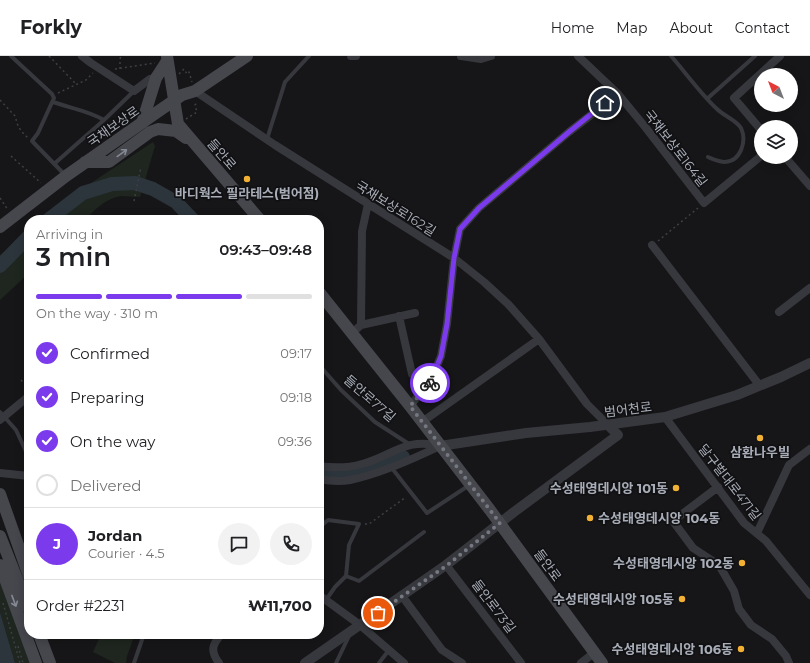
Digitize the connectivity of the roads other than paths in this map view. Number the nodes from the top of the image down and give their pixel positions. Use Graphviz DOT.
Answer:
graph roads {
  1 [pos="12,56"];
  2 [pos="82,56"];
  3 [pos="246,56"];
  4 [pos="309,56"];
  5 [pos="351,56"];
  6 [pos="356,56"];
  7 [pos="461,56"];
  8 [pos="491,56"];
  9 [pos="578,56"];
  10 [pos="670,56"];
  11 [pos="755,56"];
  12 [pos="780,56"];
  13 [pos="166,60"];
  14 [pos="156,78"];
  15 [pos="195,90"];
  16 [pos="134,91"];
  17 [pos="618,94"];
  18 [pos="708,98"];
  19 [pos="174,100"];
  20 [pos="53,102"];
  21 [pos="104,120"];
  22 [pos="754,122"];
  23 [pos="142,123"];
  24 [pos="267,140"];
  25 [pos="193,142"];
  26 [pos="708,157"];
  27 [pos="85,162"];
  28 [pos="754,162"];
  29 [pos="54,164"];
  30 [pos="791,164"];
  31 [pos="66,176"];
  32 [pos="810,186"];
  33 [pos="368,204"];
  34 [pos="256,215"];
  35 [pos="0,227"];
  36 [pos="652,245"];
  37 [pos="454,258"];
  38 [pos="810,288"];
  39 [pos="324,297"];
  40 [pos="779,312"];
  41 [pos="415,313"];
  42 [pos="399,316"];
  43 [pos="357,329"];
  44 [pos="538,339"];
  45 [pos="810,363"];
  46 [pos="324,371"];
  47 [pos="412,374"];
  48 [pos="760,386"];
  49 [pos="24,400"];
  50 [pos="410,406"];
  51 [pos="2,416"];
  52 [pos="665,417"];
  53 [pos="422,422"];
  54 [pos="608,425"];
  55 [pos="409,444"];
  56 [pos="440,446"];
  57 [pos="24,447"];
  58 [pos="810,449"];
  59 [pos="408,461"];
  60 [pos="324,467"];
  61 [pos="391,467"];
  62 [pos="0,473"];
  63 [pos="24,475"];
  64 [pos="324,480"];
  65 [pos="470,484"];
  66 [pos="718,487"];
  67 [pos="0,494"];
  68 [pos="324,523"];
  69 [pos="500,523"];
  70 [pos="424,532"];
  71 [pos="756,533"];
  72 [pos="0,536"];
  73 [pos="24,562"];
  74 [pos="0,565"];
  75 [pos="446,566"];
  76 [pos="346,576"];
  77 [pos="24,596"];
  78 [pos="324,596"];
  79 [pos="402,596"];
  80 [pos="810,596"];
  81 [pos="324,598"];
  82 [pos="360,625"];
  83 [pos="24,630"];
  84 [pos="351,632"];
  85 [pos="27,639"];
  86 [pos="41,639"];
  87 [pos="47,639"];
  88 [pos="142,639"];
  89 [pos="216,639"];
  90 [pos="389,650"];
  91 [pos="594,653"];
  92 [pos="50,662"];
  93 [pos="400,662"];
  94 [pos="36,663"];
  95 [pos="134,663"];
  96 [pos="219,663"];
  97 [pos="305,663"];
  98 [pos="336,663"];
  99 [pos="379,663"];
  100 [pos="462,663"];
  101 [pos="521,663"];
  102 [pos="581,663"];
  103 [pos="602,663"];
  104 [pos="789,663"];
  1 -- 20 [label="lane"];
  2 -- 16 [label="street"];
  3 -- 15 [label="main road, 국채보상로"];
  4 -- 24 [label="lane"];
  5 -- 6 [label="street"];
  7 -- 8 [label="street"];
  9 -- 17 [label="street, 국채보상로164길"];
  10 -- 18 [label="lane"];
  11 -- 18 [label="lane"];
  12 -- 22 [label="street"];
  13 -- 14 [label="main road"];
  13 -- 19 [label="main road, 들안로"];
  14 -- 16 [label="street"];
  14 -- 23 [label="main road"];
  15 -- 19 [label="main road, 국채보상로"];
  15 -- 24 [label="street, 국채보상로162길"];
  16 -- 21 [label="lane"];
  17 -- 28 [label="street, 국채보상로164길"];
  17 -- 37 [label="street"];
  18 -- 26 [label="lane"];
  19 -- 23 [label="main road, 국채보상로"];
  19 -- 25 [label="main road, 들안로"];
  20 -- 21 [label="lane"];
  20 -- 29 [label="lane"];
  21 -- 29 [label="lane"];
  23 -- 27 [label="main road, 국채보상로"];
  24 -- 33 [label="street, 국채보상로162길"];
  27 -- 25 [label="main road, one-way"];
  25 -- 34 [label="main road, 들안로"];
  27 -- 31 [label="main road, 국채보상로"];
  29 -- 31 [label="lane"];
  30 -- 32 [label="street"];
  31 -- 35 [label="main road, 국채보상로"];
  33 -- 37 [label="street, 국채보상로162길"];
  33 -- 43 [label="street"];
  36 -- 48 [label="street"];
  37 -- 44 [label="street, 국채보상로162길"];
  37 -- 50 [label="street"];
  38 -- 40 [label="street"];
  39 -- 43 [label="main road, 들안로"];
  41 -- 42 [label="street"];
  42 -- 43 [label="street"];
  42 -- 47 [label="street"];
  43 -- 50 [label="main road, 들안로"];
  44 -- 53 [label="street"];
  44 -- 54 [label="street, 국채보상로162길"];
  45 -- 48 [label="street, 범어천로"];
  46 -- 55 [label="lane, 들안로77길"];
  48 -- 52 [label="street, 범어천로"];
  49 -- 51 [label="street"];
  50 -- 53 [label="main road, 들안로"];
  51 -- 57 [label="lane"];
  52 -- 54 [label="street, 범어천로"];
  52 -- 66 [label="street, 달구벌대로471길"];
  53 -- 56 [label="main road, 들안로"];
  54 -- 56 [label="street, 범어천로"];
  54 -- 69 [label="street"];
  55 -- 56 [label="street"];
  55 -- 59 [label="street"];
  55 -- 60 [label="street"];
  56 -- 59 [label="street"];
  56 -- 65 [label="main road, 들안로"];
  58 -- 71 [label="street"];
  59 -- 61 [label="street"];
  61 -- 64 [label="street"];
  61 -- 65 [label="lane"];
  62 -- 63 [label="street"];
  65 -- 69 [label="main road, 들안로"];
  66 -- 71 [label="street, 달구벌대로471길"];
  66 -- 104 [label="street"];
  67 -- 73 [label="main road"];
  68 -- 76 [label="lane"];
  69 -- 75 [label="street"];
  69 -- 91 [label="main road, 들안로"];
  70 -- 76 [label="lane"];
  71 -- 80 [label="street, 달구벌대로471길"];
  72 -- 77 [label="main road"];
  74 -- 83 [label="main road, one-way"];
  75 -- 79 [label="street"];
  75 -- 101 [label="street, 들안로73길"];
  76 -- 78 [label="lane"];
  79 -- 82 [label="street"];
  79 -- 100 [label="street"];
  81 -- 82 [label="street"];
  82 -- 84 [label="street"];
  82 -- 90 [label="street"];
  84 -- 97 [label="street"];
  84 -- 98 [label="lane"];
  85 -- 94 [label="main road, one-way"];
  86 -- 92 [label="main road"];
  87 -- 92 [label="main road"];
  88 -- 95 [label="lane"];
  89 -- 96 [label="street"];
  90 -- 93 [label="street"];
  90 -- 99 [label="lane"];
  91 -- 102 [label="street"];
  91 -- 103 [label="main road, 들안로"];
}
